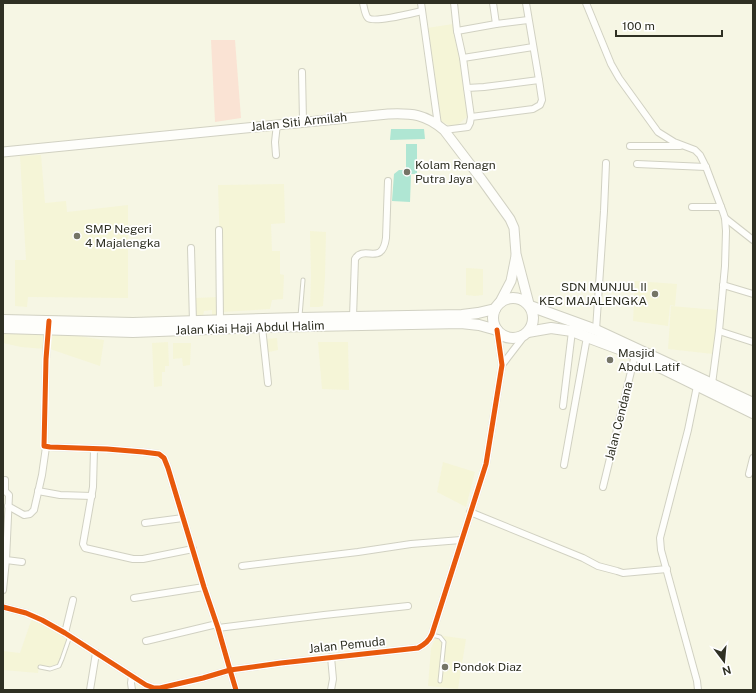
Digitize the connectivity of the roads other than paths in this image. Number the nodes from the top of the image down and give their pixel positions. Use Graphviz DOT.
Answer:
graph roads {
  1 [pos="363,3"];
  2 [pos="421,3"];
  3 [pos="454,3"];
  4 [pos="493,3"];
  5 [pos="526,3"];
  6 [pos="586,3"];
  7 [pos="422,11"];
  8 [pos="528,20"];
  9 [pos="496,24"];
  10 [pos="457,31"];
  11 [pos="533,48"];
  12 [pos="463,58"];
  13 [pos="302,72"];
  14 [pos="539,80"];
  15 [pos="467,88"];
  16 [pos="471,117"];
  17 [pos="303,121"];
  18 [pos="277,124"];
  19 [pos="441,128"];
  20 [pos="630,146"];
  21 [pos="686,146"];
  22 [pos="3,152"];
  23 [pos="276,155"];
  24 [pos="606,163"];
  25 [pos="637,164"];
  26 [pos="706,168"];
  27 [pos="388,181"];
  28 [pos="692,207"];
  29 [pos="721,207"];
  30 [pos="725,218"];
  31 [pos="220,230"];
  32 [pos="753,240"];
  33 [pos="191,248"];
  34 [pos="516,254"];
  35 [pos="302,280"];
  36 [pos="723,284"];
  37 [pos="753,294"];
  38 [pos="529,305"];
  39 [pos="498,306"];
  40 [pos="353,317"];
  41 [pos="300,318"];
  42 [pos="3,320"];
  43 [pos="220,321"];
  44 [pos="192,322"];
  45 [pos="48,325"];
  46 [pos="262,327"];
  47 [pos="3,328"];
  48 [pos="497,330"];
  49 [pos="596,330"];
  50 [pos="572,331"];
  51 [pos="719,332"];
  52 [pos="526,334"];
  53 [pos="587,336"];
  54 [pos="753,342"];
  55 [pos="635,355"];
  56 [pos="502,365"];
  57 [pos="268,383"];
  58 [pos="712,384"];
  59 [pos="697,386"];
  60 [pos="753,403"];
  61 [pos="563,406"];
  62 [pos="753,413"];
  63 [pos="46,447"];
  64 [pos="94,449"];
  65 [pos="753,458"];
  66 [pos="564,465"];
  67 [pos="749,474"];
  68 [pos="5,480"];
  69 [pos="603,487"];
  70 [pos="38,491"];
  71 [pos="92,496"];
  72 [pos="8,506"];
  73 [pos="470,512"];
  74 [pos="183,518"];
  75 [pos="145,523"];
  76 [pos="461,540"];
  77 [pos="193,549"];
  78 [pos="6,560"];
  79 [pos="22,562"];
  80 [pos="242,566"];
  81 [pos="667,569"];
  82 [pos="204,587"];
  83 [pos="3,590"];
  84 [pos="134,598"];
  85 [pos="73,600"];
  86 [pos="408,606"];
  87 [pos="3,607"];
  88 [pos="217,626"];
  89 [pos="68,634"];
  90 [pos="432,635"];
  91 [pos="146,641"];
  92 [pos="96,653"];
  93 [pos="331,657"];
  94 [pos="40,667"];
  95 [pos="230,670"];
  96 [pos="132,676"];
  97 [pos="440,681"];
  98 [pos="90,690"];
  99 [pos="132,690"];
  100 [pos="236,690"];
  101 [pos="332,690"];
  102 [pos="698,690"];
  1 -- 7 [label="street"];
  2 -- 7 [label="street"];
  3 -- 10 [label="street"];
  4 -- 9 [label="street"];
  5 -- 8 [label="street"];
  6 -- 21 [label="street"];
  7 -- 19 [label="street"];
  8 -- 9 [label="street"];
  8 -- 11 [label="street"];
  9 -- 10 [label="street"];
  10 -- 12 [label="street"];
  11 -- 12 [label="street"];
  11 -- 14 [label="street"];
  12 -- 15 [label="street"];
  13 -- 17 [label="street"];
  14 -- 15 [label="street"];
  14 -- 16 [label="street"];
  15 -- 16 [label="street"];
  16 -- 19 [label="street"];
  17 -- 18 [label="main road, Jalan Siti Armilah"];
  17 -- 19 [label="main road, Jalan Siti Armilah"];
  18 -- 22 [label="main road, Jalan Siti Armilah"];
  18 -- 23 [label="street"];
  19 -- 34 [label="main road, Jalan Siti Armilah"];
  20 -- 21 [label="street"];
  21 -- 26 [label="street"];
  24 -- 49 [label="street"];
  25 -- 26 [label="street"];
  26 -- 29 [label="street"];
  27 -- 40 [label="street"];
  28 -- 29 [label="street"];
  29 -- 30 [label="street"];
  30 -- 32 [label="street"];
  30 -- 36 [label="street"];
  31 -- 43 [label="street"];
  33 -- 44 [label="street"];
  34 -- 38 [label="main road"];
  34 -- 39 [label="main road"];
  35 -- 41 [label="lane"];
  36 -- 37 [label="street"];
  36 -- 51 [label="street"];
  38 -- 39 [label="main road"];
  38 -- 49 [label="main road"];
  38 -- 52 [label="main road"];
  39 -- 40 [label="main road, Jalan Kiai Haji Abdul Halim"];
  39 -- 48 [label="main road"];
  40 -- 41 [label="main road, Jalan Kiai Haji Abdul Halim"];
  41 -- 43 [label="main road, Jalan Kiai Haji Abdul Halim"];
  42 -- 45 [label="main road, Jalan Kiai Haji Abdul Halim"];
  43 -- 44 [label="main road, Jalan Kiai Haji Abdul Halim"];
  44 -- 45 [label="main road, Jalan Kiai Haji Abdul Halim"];
  45 -- 46 [label="main road, Jalan Kiai Haji Abdul Halim"];
  45 -- 47 [label="main road, Jalan Kiai Haji Abdul Halim"];
  45 -- 63 [label="street"];
  46 -- 48 [label="main road, Jalan Kiai Haji Abdul Halim"];
  46 -- 57 [label="street"];
  48 -- 52 [label="main road"];
  48 -- 56 [label="street"];
  49 -- 58 [label="main road"];
  50 -- 52 [label="main road"];
  50 -- 53 [label="main road"];
  50 -- 61 [label="street"];
  51 -- 54 [label="street"];
  51 -- 58 [label="street"];
  52 -- 56 [label="street"];
  53 -- 55 [label="main road"];
  53 -- 66 [label="street"];
  55 -- 59 [label="main road"];
  55 -- 69 [label="street, Jalan Cendana"];
  56 -- 73 [label="street"];
  58 -- 60 [label="main road"];
  59 -- 62 [label="main road"];
  59 -- 81 [label="street"];
  63 -- 64 [label="street"];
  63 -- 70 [label="street"];
  64 -- 71 [label="street"];
  64 -- 74 [label="street"];
  65 -- 67 [label="street"];
  68 -- 72 [label="street"];
  70 -- 71 [label="street"];
  70 -- 72 [label="street"];
  71 -- 77 [label="street"];
  72 -- 78 [label="street"];
  73 -- 76 [label="street"];
  73 -- 81 [label="street"];
  74 -- 75 [label="street"];
  74 -- 77 [label="street"];
  76 -- 80 [label="street"];
  76 -- 90 [label="street"];
  77 -- 82 [label="street"];
  78 -- 79 [label="street"];
  78 -- 83 [label="street"];
  81 -- 102 [label="street"];
  82 -- 84 [label="street"];
  82 -- 88 [label="street"];
  85 -- 89 [label="street"];
  86 -- 88 [label="street"];
  87 -- 89 [label="street, Jalan Pemuda"];
  88 -- 91 [label="street"];
  88 -- 95 [label="street"];
  89 -- 92 [label="street, Jalan Pemuda"];
  89 -- 94 [label="lane"];
  90 -- 93 [label="street, Jalan Pemuda"];
  90 -- 97 [label="lane"];
  92 -- 96 [label="street, Jalan Pemuda"];
  92 -- 98 [label="street"];
  93 -- 95 [label="street, Jalan Pemuda"];
  93 -- 101 [label="street"];
  95 -- 96 [label="street, Jalan Pemuda"];
  95 -- 100 [label="street"];
  96 -- 99 [label="street"];
}
